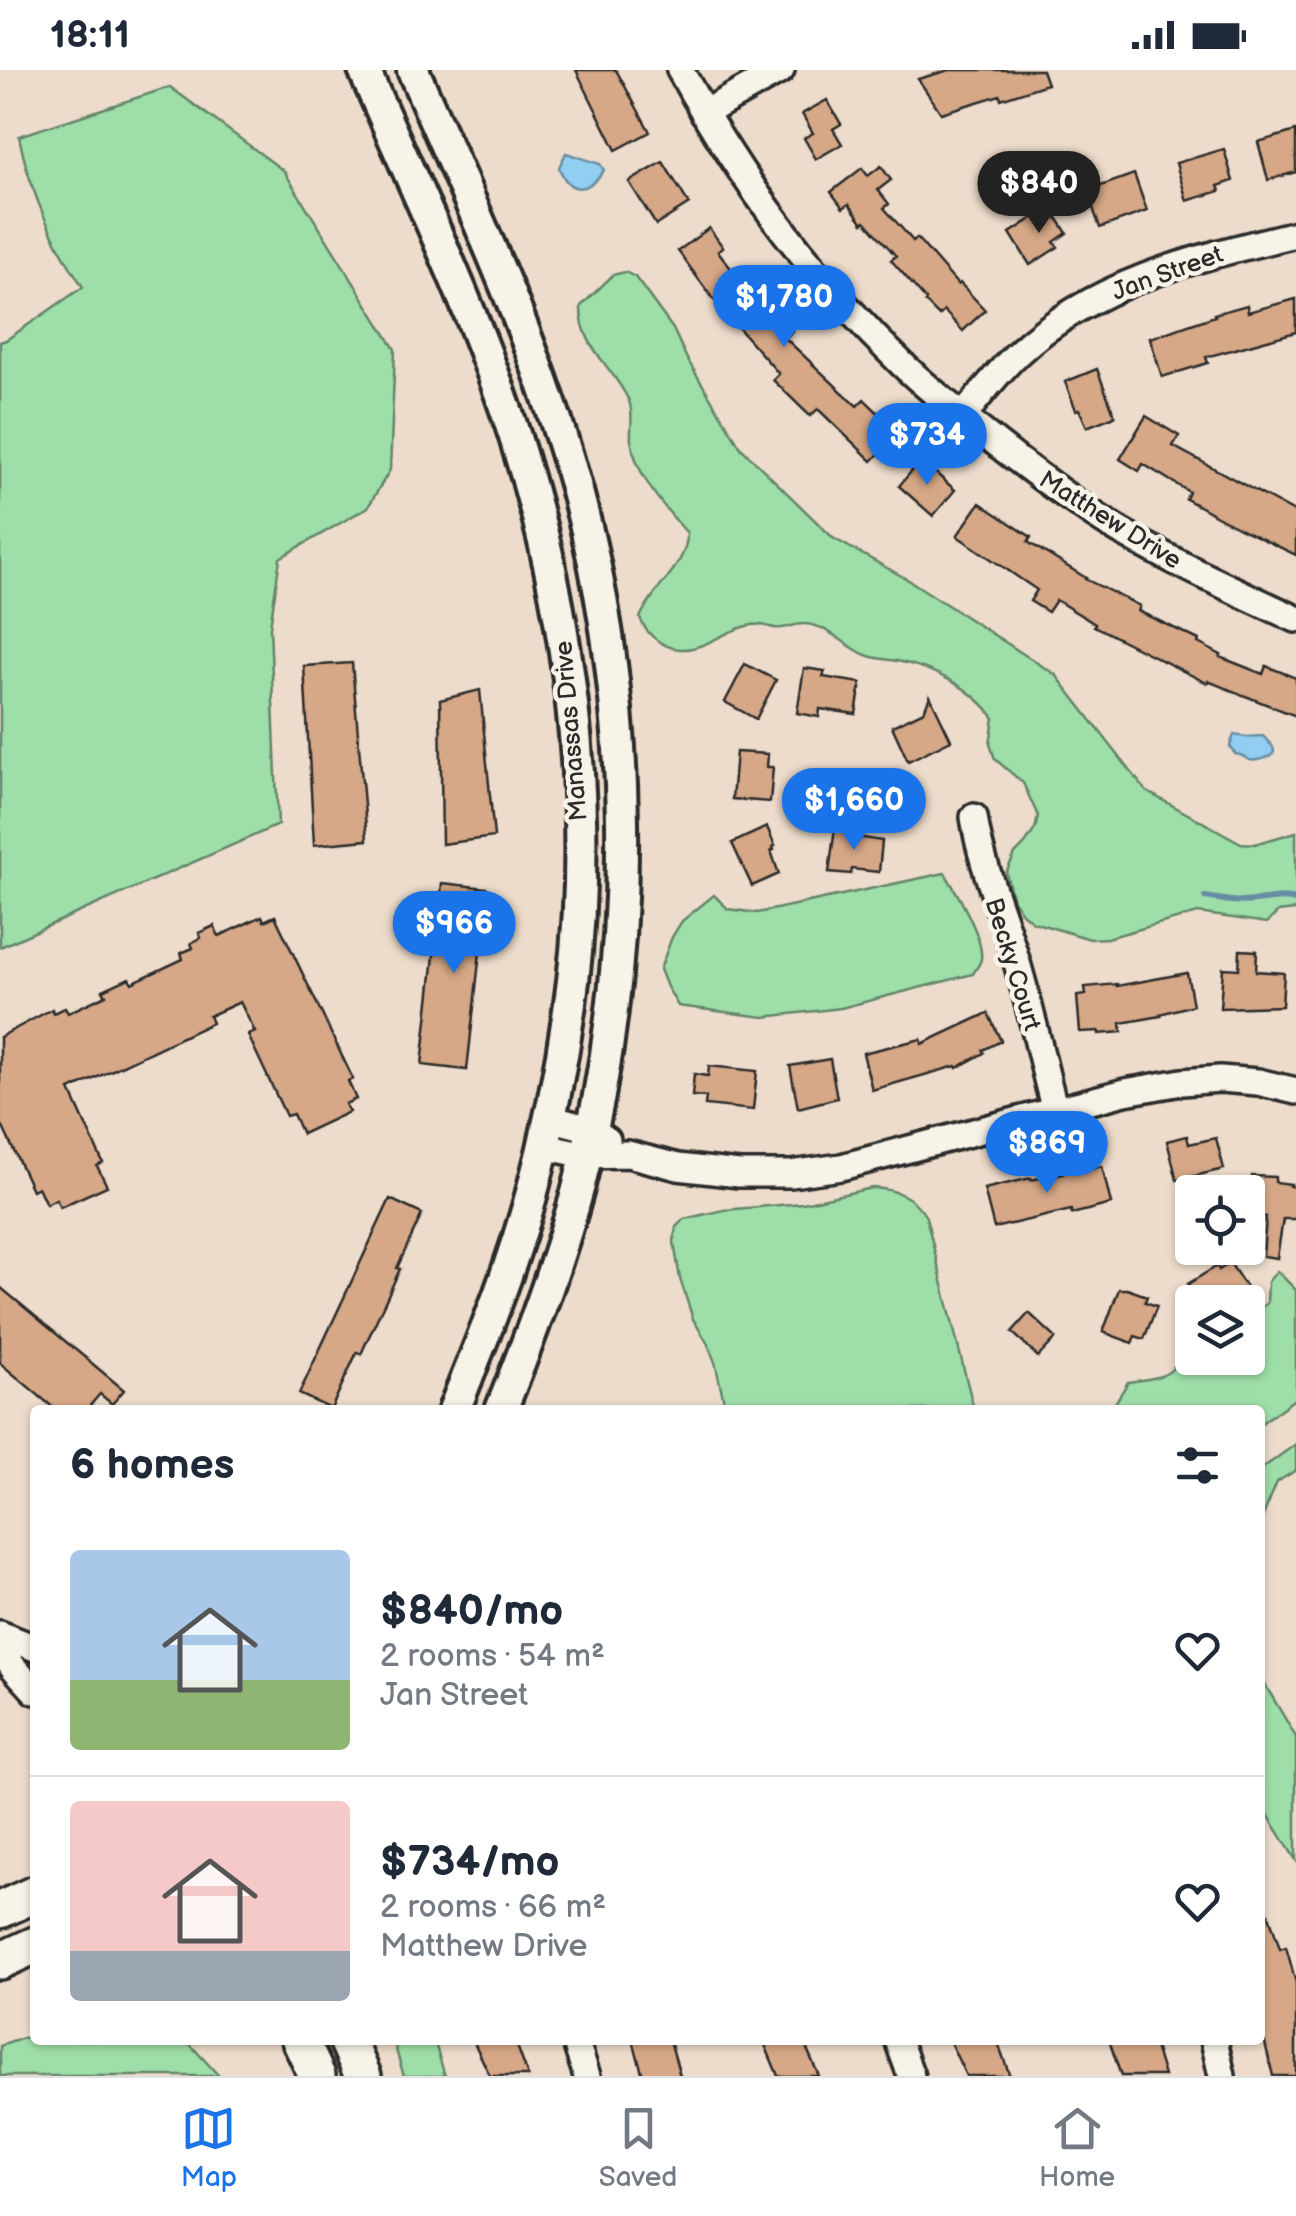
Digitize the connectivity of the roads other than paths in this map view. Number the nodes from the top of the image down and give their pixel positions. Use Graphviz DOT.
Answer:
graph roads {
  1 [pos="364,70"];
  2 [pos="413,70"];
  3 [pos="680,70"];
  4 [pos="781,70"];
  5 [pos="704,113"];
  6 [pos="1296,234"];
  7 [pos="963,416"];
  8 [pos="1296,619"];
  9 [pos="974,817"];
  10 [pos="1296,1090"];
  11 [pos="1055,1111"];
  12 [pos="546,1132"];
  13 [pos="588,1142"];
  14 [pos="456,1405"];
  15 [pos="503,1405"];
  16 [pos="0,1634"];
  17 [pos="30,1646"];
  18 [pos="0,1647"];
  19 [pos="30,1686"];
  20 [pos="30,1896"];
  21 [pos="0,1910"];
  22 [pos="30,1947"];
  23 [pos="0,1960"];
  24 [pos="302,2045"];
  25 [pos="349,2045"];
  26 [pos="577,2045"];
  27 [pos="900,2045"];
  28 [pos="1215,2045"];
  29 [pos="317,2076"];
  30 [pos="362,2076"];
  31 [pos="587,2076"];
  32 [pos="911,2076"];
  33 [pos="1222,2076"];
  1 -- 12 [label="street, Manassas Drive"];
  2 -- 13 [label="street, Manassas Drive"];
  3 -- 5 [label="street, Matthew Drive"];
  4 -- 5 [label="street"];
  5 -- 7 [label="street, Matthew Drive"];
  6 -- 7 [label="street, Jan Street"];
  7 -- 8 [label="street, Matthew Drive"];
  9 -- 11 [label="street, Becky Court"];
  10 -- 11 [label="street"];
  11 -- 13 [label="street"];
  12 -- 13 [label="street"];
  12 -- 14 [label="street, Manassas Drive"];
  13 -- 15 [label="street, Manassas Drive"];
  16 -- 17 [label="street"];
  18 -- 19 [label="street"];
  20 -- 21 [label="main road"];
  22 -- 23 [label="main road"];
  24 -- 29 [label="main road"];
  25 -- 30 [label="main road"];
  26 -- 31 [label="street"];
  27 -- 32 [label="street"];
  28 -- 33 [label="street"];
}
